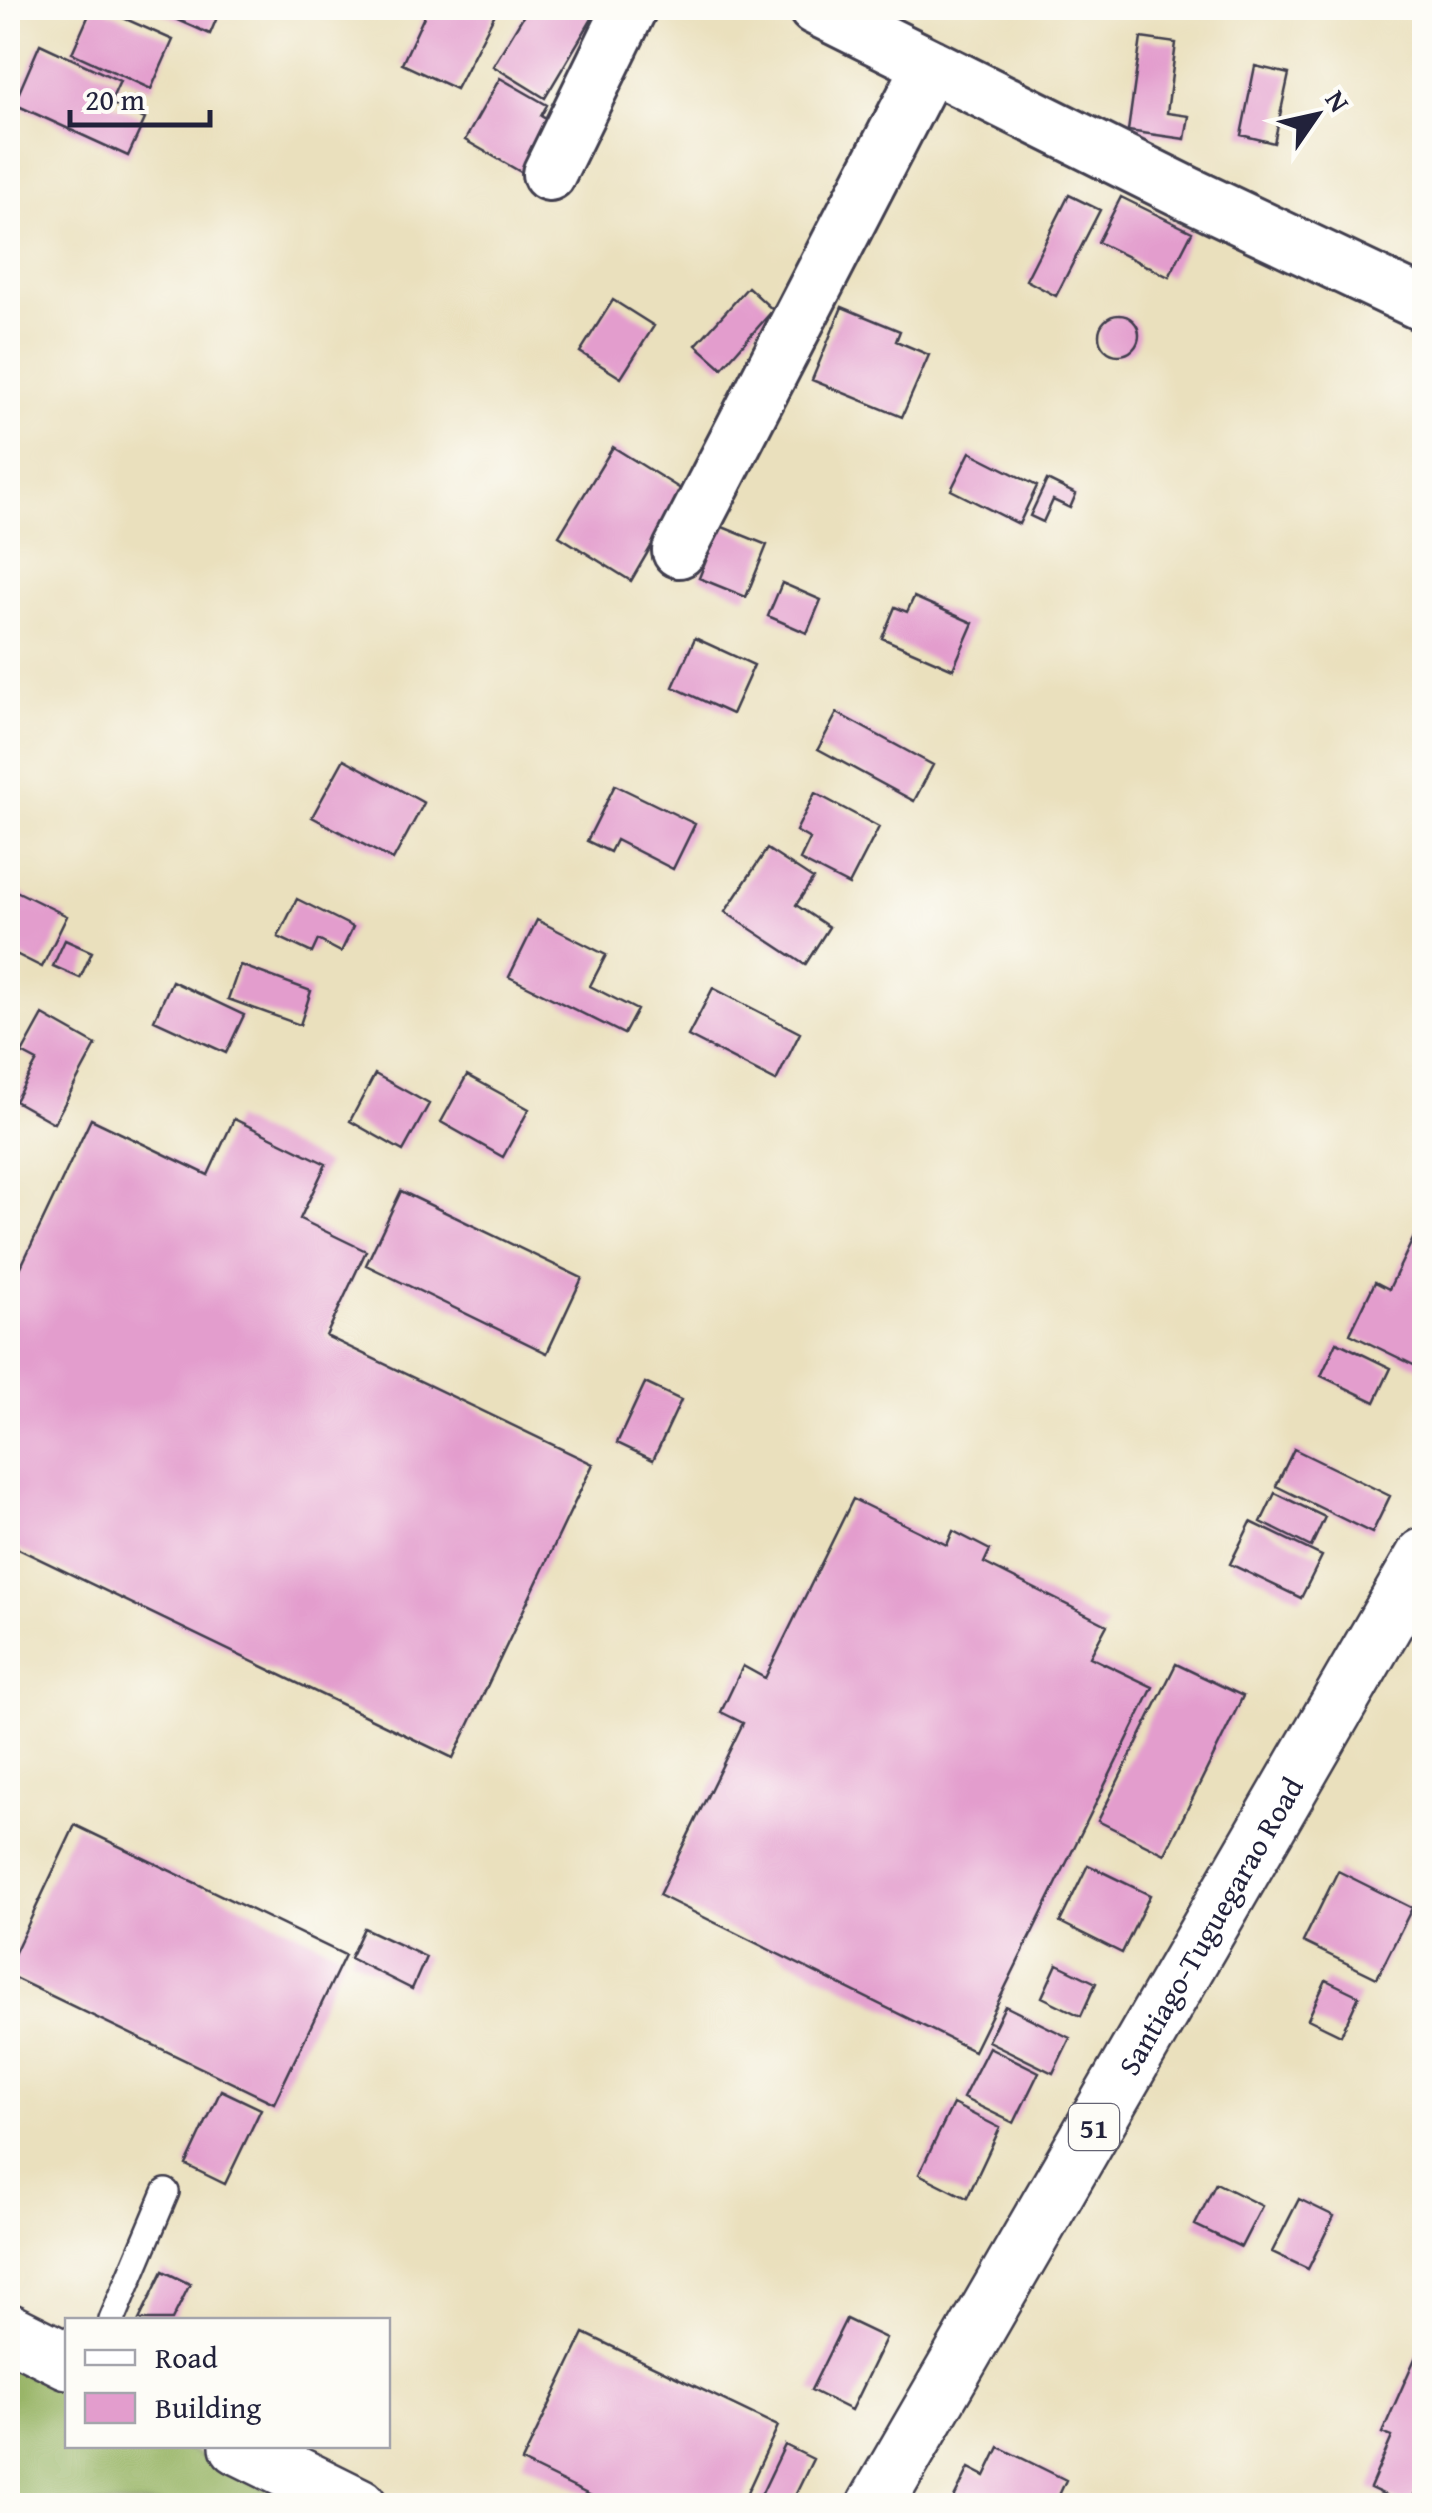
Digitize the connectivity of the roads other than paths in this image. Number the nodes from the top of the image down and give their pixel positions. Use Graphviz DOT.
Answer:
graph roads {
  1 [pos="630,8"];
  2 [pos="816,8"];
  3 [pos="930,65"];
  4 [pos="549,174"];
  5 [pos="1424,305"];
  6 [pos="679,551"];
  7 [pos="1424,1556"];
  8 [pos="166,2192"];
  9 [pos="113,2318"];
  10 [pos="8,2331"];
  11 [pos="65,2360"];
  12 [pos="242,2448"];
  13 [pos="359,2506"];
  14 [pos="875,2506"];
  1 -- 4 [label="street"];
  2 -- 3 [label="street"];
  3 -- 5 [label="street"];
  3 -- 6 [label="street"];
  7 -- 14 [label="main road, Santiago-Tuguegarao Road / 51"];
  8 -- 9 [label="lane"];
  10 -- 11 [label="main road"];
  12 -- 13 [label="main road"];
}
